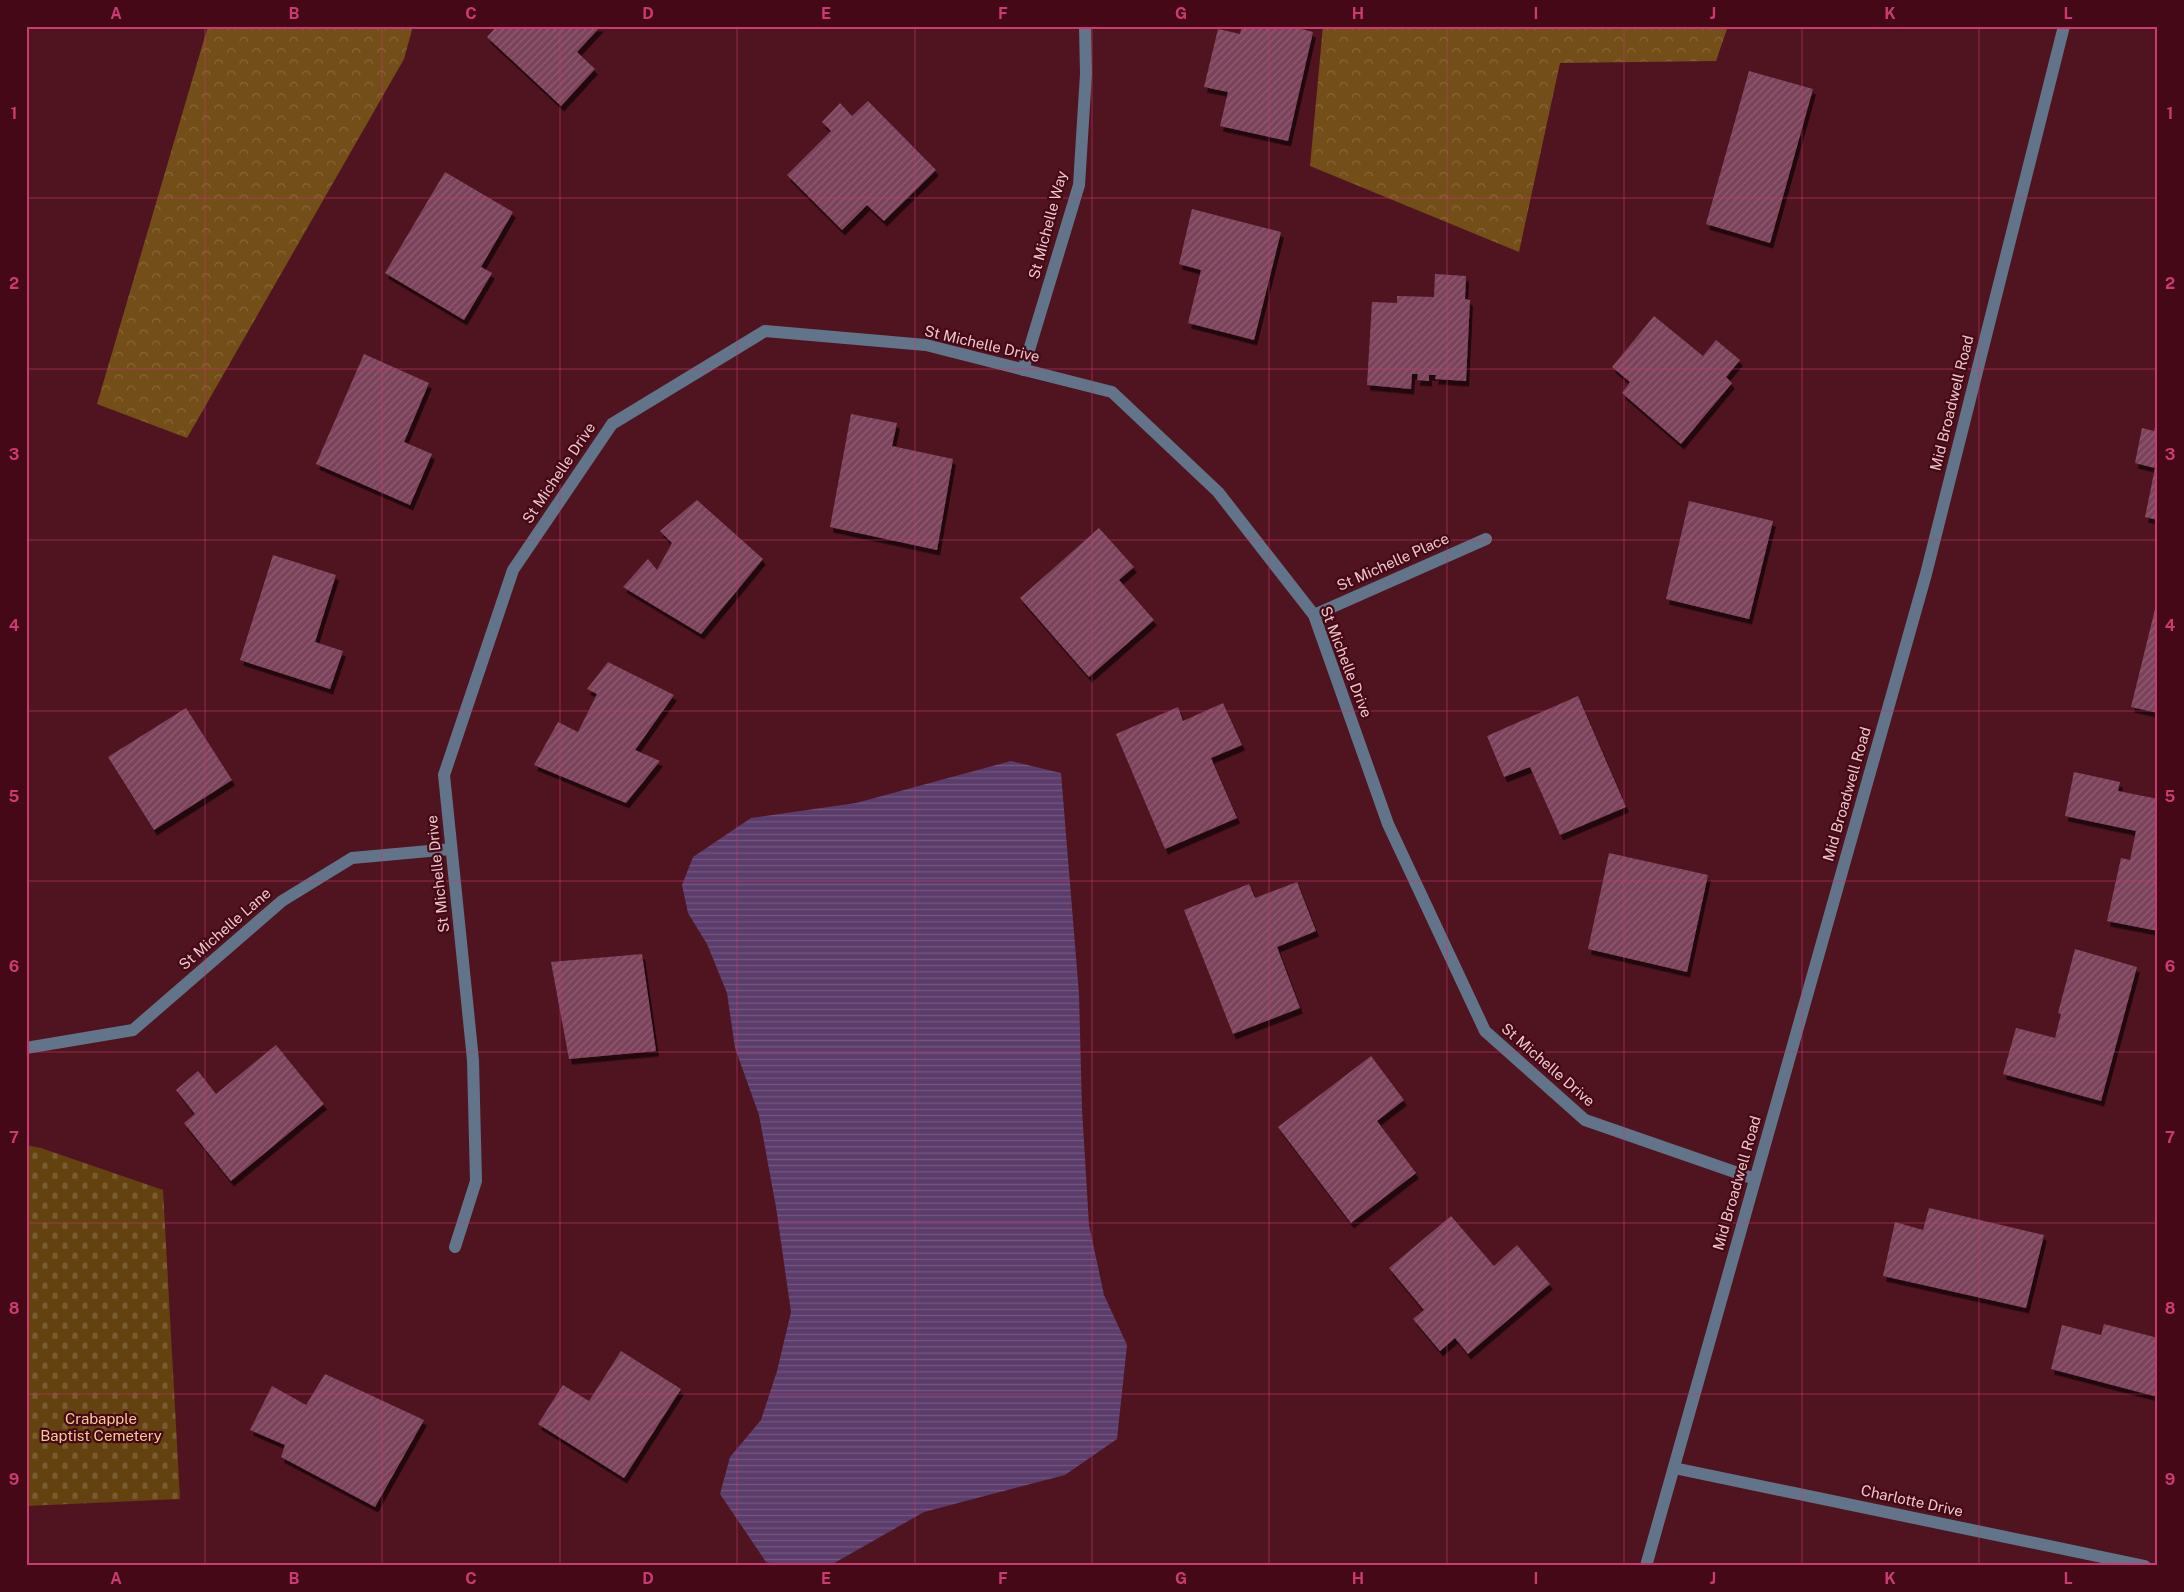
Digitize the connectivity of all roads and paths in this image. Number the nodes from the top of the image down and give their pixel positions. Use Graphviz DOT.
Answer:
graph roads {
  1 [pos="1085,26"];
  2 [pos="2064,26"];
  3 [pos="1023,370"];
  4 [pos="1486,540"];
  5 [pos="1314,615"];
  6 [pos="451,849"];
  7 [pos="26,1048"];
  8 [pos="1755,1179"];
  9 [pos="455,1247"];
  10 [pos="1674,1468"];
  11 [pos="2124,1564"];
  12 [pos="1646,1566"];
  13 [pos="2145,1566"];
  1 -- 3 [label="street, St Michelle Way"];
  2 -- 8 [label="street, Mid Broadwell Road"];
  3 -- 5 [label="street, St Michelle Drive"];
  3 -- 6 [label="street, St Michelle Drive"];
  4 -- 5 [label="street, St Michelle Place"];
  5 -- 8 [label="street, St Michelle Drive"];
  6 -- 7 [label="street, St Michelle Lane"];
  6 -- 9 [label="street, St Michelle Drive"];
  8 -- 10 [label="street, Mid Broadwell Road"];
  10 -- 11 [label="street, Charlotte Drive"];
  10 -- 12 [label="street, Mid Broadwell Road"];
  11 -- 13 [label="street, Charlotte Drive"];
}
